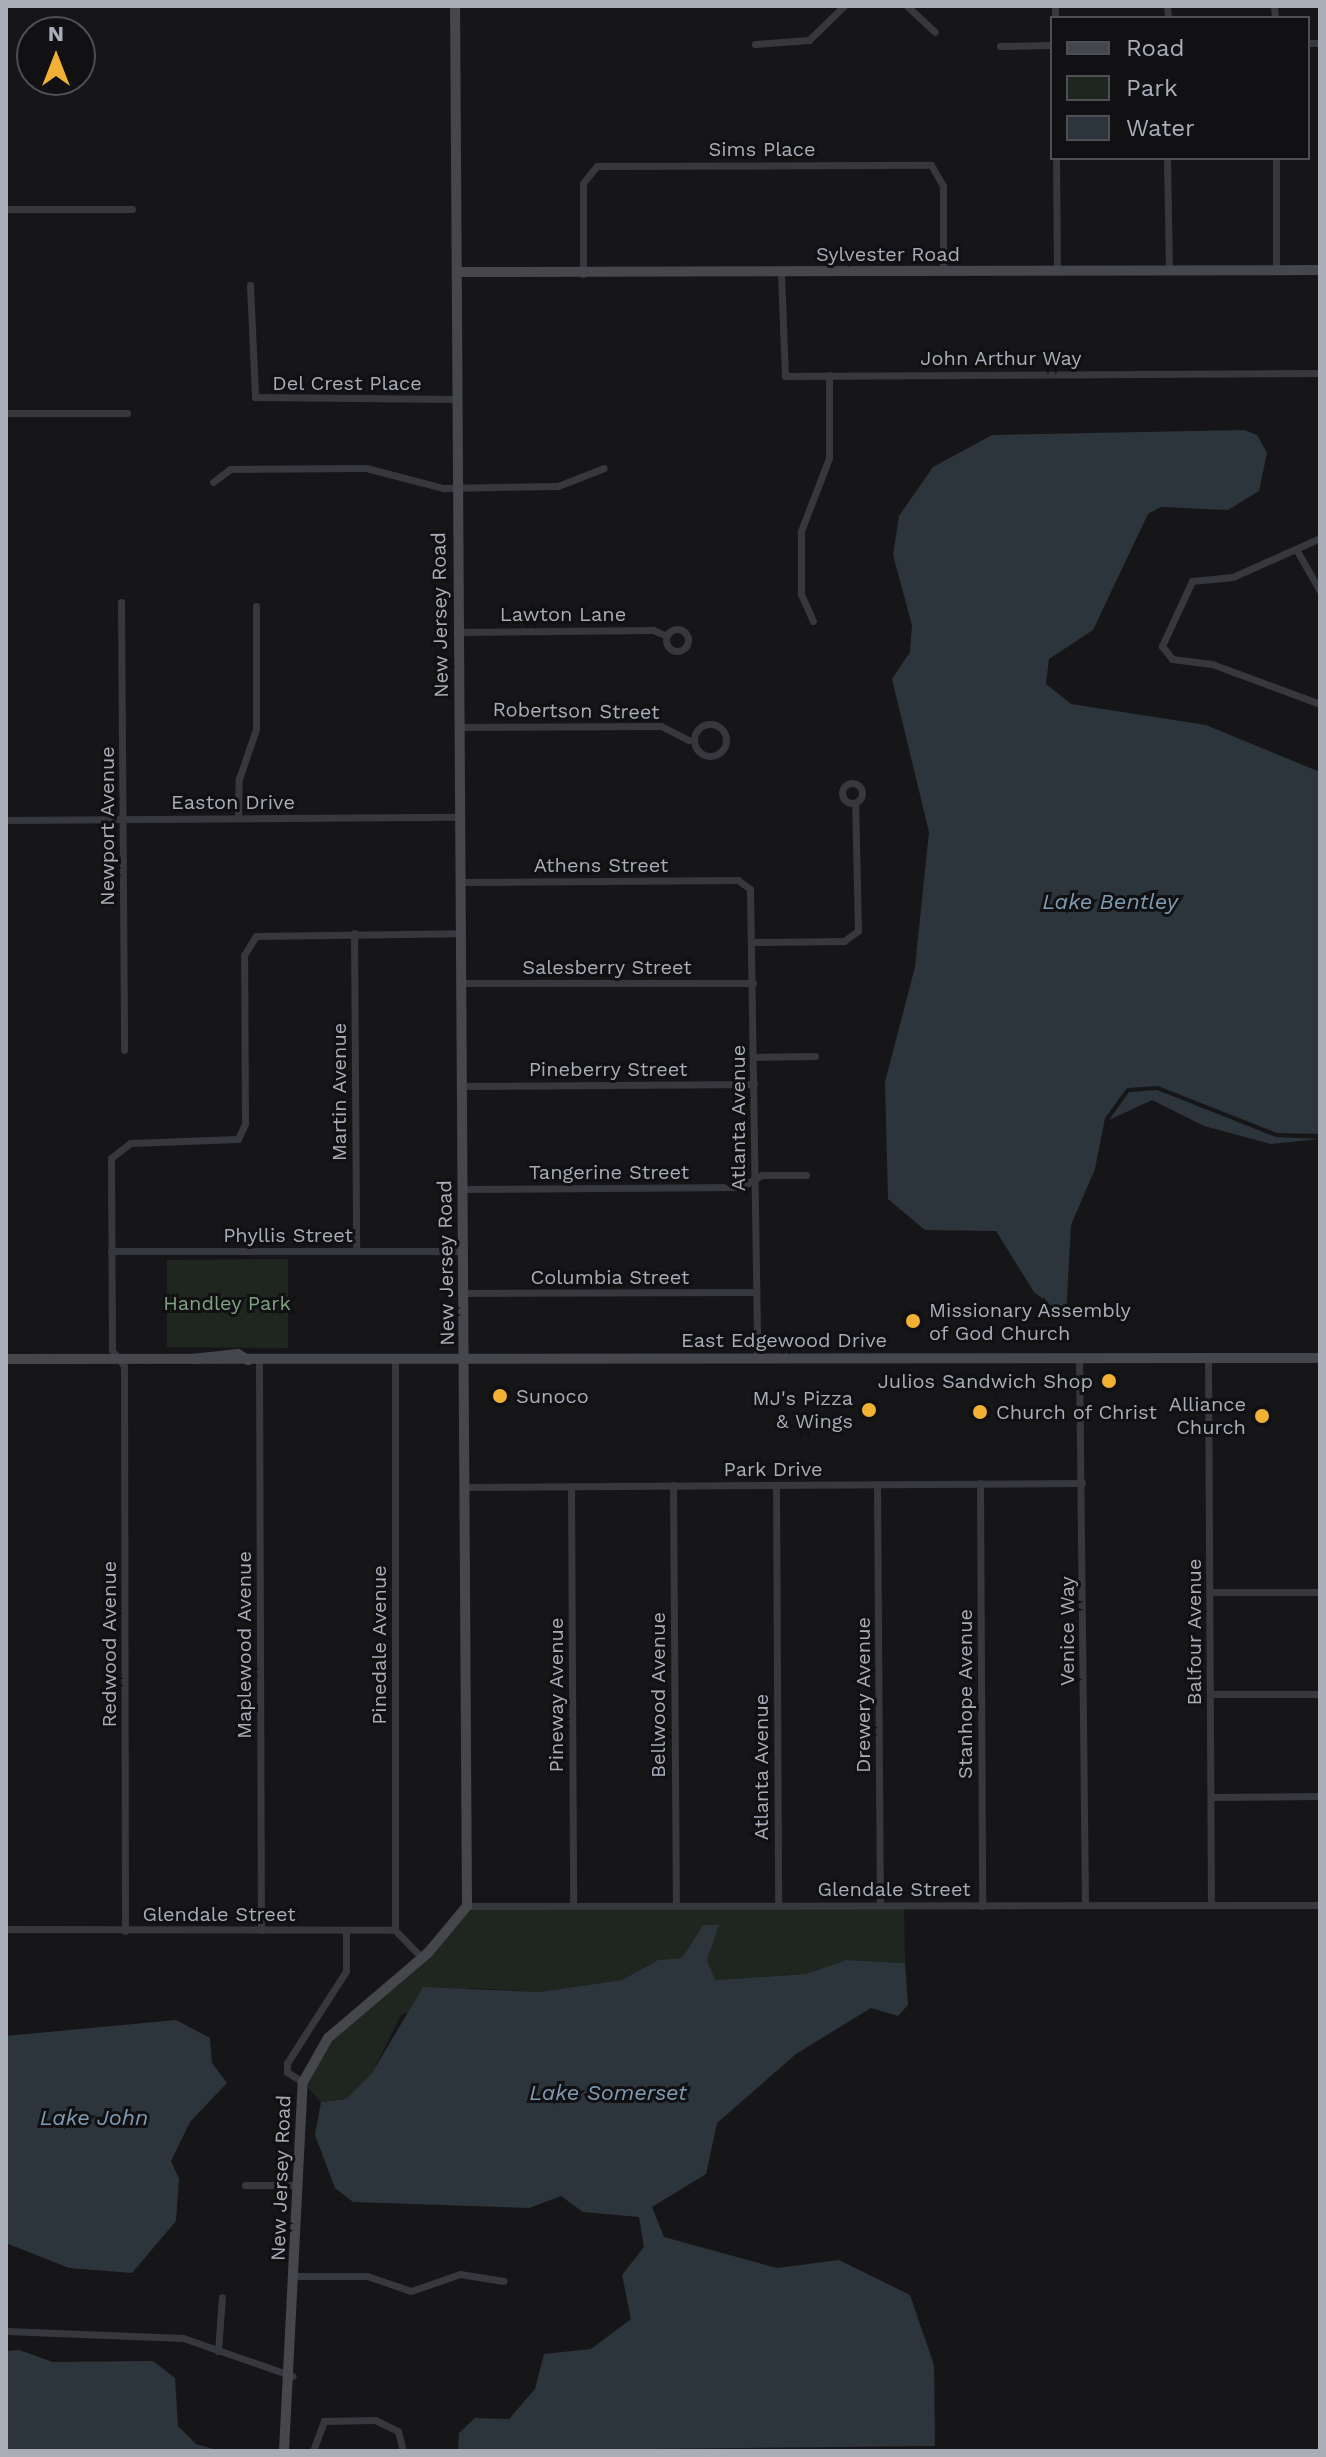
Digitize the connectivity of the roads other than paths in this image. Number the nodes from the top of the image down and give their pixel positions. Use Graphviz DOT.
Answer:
graph roads {
  1 [pos="455,6"];
  2 [pos="844,6"];
  3 [pos="907,6"];
  4 [pos="935,32"];
  5 [pos="755,44"];
  6 [pos="1050,45"];
  7 [pos="1000,46"];
  8 [pos="1056,160"];
  9 [pos="1167,160"];
  10 [pos="1276,160"];
  11 [pos="6,209"];
  12 [pos="132,209"];
  13 [pos="1276,270"];
  14 [pos="1320,270"];
  15 [pos="943,271"];
  16 [pos="1057,271"];
  17 [pos="1169,271"];
  18 [pos="457,272"];
  19 [pos="781,273"];
  20 [pos="583,274"];
  21 [pos="250,285"];
  22 [pos="1320,373"];
  23 [pos="829,375"];
  24 [pos="456,399"];
  25 [pos="6,413"];
  26 [pos="127,413"];
  27 [pos="604,468"];
  28 [pos="213,482"];
  29 [pos="457,488"];
  30 [pos="1320,538"];
  31 [pos="1296,549"];
  32 [pos="1320,591"];
  33 [pos="121,602"];
  34 [pos="256,606"];
  35 [pos="813,621"];
  36 [pos="458,632"];
  37 [pos="667,636"];
  38 [pos="1320,704"];
  39 [pos="459,727"];
  40 [pos="689,740"];
  41 [pos="855,803"];
  42 [pos="459,817"];
  43 [pos="238,818"];
  44 [pos="123,819"];
  45 [pos="6,820"];
  46 [pos="460,882"];
  47 [pos="743,882"];
  48 [pos="354,933"];
  49 [pos="460,933"];
  50 [pos="753,942"];
  51 [pos="461,983"];
  52 [pos="753,983"];
  53 [pos="124,1050"];
  54 [pos="815,1056"];
  55 [pos="753,1057"];
  56 [pos="754,1084"];
  57 [pos="462,1086"];
  58 [pos="806,1175"];
  59 [pos="754,1184"];
  60 [pos="463,1189"];
  61 [pos="111,1251"];
  62 [pos="356,1251"];
  63 [pos="464,1251"];
  64 [pos="755,1292"];
  65 [pos="465,1293"];
  66 [pos="1079,1357"];
  67 [pos="757,1358"];
  68 [pos="1208,1358"];
  69 [pos="1320,1358"];
  70 [pos="6,1359"];
  71 [pos="254,1359"];
  72 [pos="395,1359"];
  73 [pos="465,1359"];
  74 [pos="118,1360"];
  75 [pos="980,1483"];
  76 [pos="1082,1483"];
  77 [pos="877,1484"];
  78 [pos="673,1485"];
  79 [pos="776,1485"];
  80 [pos="571,1486"];
  81 [pos="465,1487"];
  82 [pos="1210,1592"];
  83 [pos="1320,1592"];
  84 [pos="1211,1694"];
  85 [pos="1320,1694"];
  86 [pos="1320,1796"];
  87 [pos="1211,1797"];
  88 [pos="573,1905"];
  89 [pos="778,1905"];
  90 [pos="880,1905"];
  91 [pos="1085,1905"];
  92 [pos="1211,1905"];
  93 [pos="1320,1905"];
  94 [pos="467,1906"];
  95 [pos="676,1906"];
  96 [pos="982,1906"];
  97 [pos="6,1929"];
  98 [pos="261,1930"];
  99 [pos="346,1930"];
  100 [pos="395,1930"];
  101 [pos="125,1931"];
  102 [pos="421,1957"];
  103 [pos="303,2082"];
  104 [pos="245,2185"];
  105 [pos="297,2185"];
  106 [pos="297,2276"];
  107 [pos="503,2281"];
  108 [pos="222,2297"];
  109 [pos="6,2331"];
  110 [pos="218,2351"];
  111 [pos="293,2376"];
  112 [pos="284,2451"];
  113 [pos="313,2451"];
  114 [pos="403,2451"];
  1 -- 18 [label="street, New Jersey Road"];
  2 -- 5 [label="street"];
  3 -- 4 [label="street"];
  6 -- 7 [label="street"];
  8 -- 16 [label="street"];
  9 -- 17 [label="street"];
  10 -- 13 [label="street"];
  11 -- 12 [label="street"];
  13 -- 14 [label="street, Sylvester Road"];
  13 -- 17 [label="street, Sylvester Road"];
  15 -- 16 [label="street, Sylvester Road"];
  15 -- 19 [label="street, Sylvester Road"];
  15 -- 20 [label="street, Sims Place"];
  16 -- 17 [label="street, Sylvester Road"];
  18 -- 20 [label="street, Sylvester Road"];
  18 -- 24 [label="street, New Jersey Road"];
  19 -- 20 [label="street, Sylvester Road"];
  19 -- 23 [label="street, John Arthur Way"];
  21 -- 24 [label="street, Del Crest Place"];
  22 -- 23 [label="street, John Arthur Way"];
  23 -- 35 [label="street"];
  24 -- 29 [label="street, New Jersey Road"];
  25 -- 26 [label="street"];
  27 -- 29 [label="street"];
  28 -- 29 [label="street"];
  29 -- 36 [label="street, New Jersey Road"];
  30 -- 31 [label="street"];
  31 -- 32 [label="street"];
  31 -- 38 [label="street"];
  33 -- 44 [label="street, Newport Avenue"];
  34 -- 43 [label="street"];
  36 -- 37 [label="street, Lawton Lane"];
  36 -- 39 [label="street, New Jersey Road"];
  39 -- 40 [label="street, Robertson Street"];
  39 -- 42 [label="street, New Jersey Road"];
  40 -- 40 [label="street, Robertson Street"];
  41 -- 50 [label="street"];
  42 -- 43 [label="street, Easton Drive"];
  42 -- 46 [label="street, New Jersey Road"];
  43 -- 44 [label="street, Easton Drive"];
  44 -- 45 [label="street, Easton Drive"];
  44 -- 53 [label="street, Newport Avenue"];
  46 -- 47 [label="street, Athens Street"];
  46 -- 49 [label="street, New Jersey Road"];
  47 -- 50 [label="street, Atlanta Avenue"];
  48 -- 49 [label="street"];
  48 -- 61 [label="street, Redwood Avenue"];
  48 -- 62 [label="street, Martin Avenue"];
  49 -- 51 [label="street, New Jersey Road"];
  50 -- 52 [label="street, Atlanta Avenue"];
  51 -- 52 [label="street, Salesberry Street"];
  51 -- 57 [label="street, New Jersey Road"];
  52 -- 55 [label="street, Atlanta Avenue"];
  54 -- 55 [label="street"];
  55 -- 56 [label="street, Atlanta Avenue"];
  56 -- 57 [label="street, Pineberry Street"];
  56 -- 59 [label="street, Atlanta Avenue"];
  57 -- 60 [label="street, New Jersey Road"];
  58 -- 59 [label="street, Tangerine Street"];
  59 -- 60 [label="street, Tangerine Street"];
  59 -- 64 [label="street, Atlanta Avenue"];
  60 -- 63 [label="street, New Jersey Road"];
  61 -- 62 [label="street, Phyllis Street"];
  61 -- 74 [label="street, Redwood Avenue"];
  62 -- 63 [label="street, Phyllis Street"];
  63 -- 65 [label="street, New Jersey Road"];
  64 -- 65 [label="street, Columbia Street"];
  64 -- 67 [label="street, Atlanta Avenue"];
  65 -- 73 [label="street, New Jersey Road"];
  66 -- 67 [label="street, East Edgewood Drive"];
  66 -- 68 [label="street, East Edgewood Drive"];
  66 -- 76 [label="street, Venice Way"];
  67 -- 73 [label="street, East Edgewood Drive"];
  68 -- 69 [label="street, East Edgewood Drive"];
  68 -- 82 [label="street, Balfour Avenue"];
  70 -- 74 [label="street, East Edgewood Drive"];
  71 -- 72 [label="street, East Edgewood Drive"];
  71 -- 74 [label="street, East Edgewood Drive"];
  71 -- 98 [label="street, Maplewood Avenue"];
  72 -- 73 [label="street, East Edgewood Drive"];
  72 -- 100 [label="street, Pinedale Avenue"];
  73 -- 81 [label="street, New Jersey Road"];
  74 -- 101 [label="street, Redwood Avenue"];
  75 -- 76 [label="street, Park Drive"];
  75 -- 77 [label="street, Park Drive"];
  75 -- 96 [label="street, Stanhope Avenue"];
  76 -- 91 [label="street, Venice Way"];
  77 -- 79 [label="street, Park Drive"];
  77 -- 90 [label="street, Drewery Avenue"];
  78 -- 79 [label="street, Park Drive"];
  78 -- 80 [label="street, Park Drive"];
  78 -- 95 [label="street, Bellwood Avenue"];
  79 -- 89 [label="street, Atlanta Avenue"];
  80 -- 81 [label="street, Park Drive"];
  80 -- 88 [label="street, Pineway Avenue"];
  81 -- 94 [label="street, New Jersey Road"];
  82 -- 83 [label="street"];
  82 -- 84 [label="street, Balfour Avenue"];
  84 -- 85 [label="street"];
  84 -- 87 [label="street, Balfour Avenue"];
  86 -- 87 [label="street"];
  87 -- 92 [label="street, Balfour Avenue"];
  88 -- 94 [label="street, Glendale Street"];
  88 -- 95 [label="street, Glendale Street"];
  89 -- 90 [label="street, Glendale Street"];
  89 -- 95 [label="street, Glendale Street"];
  90 -- 96 [label="street, Glendale Street"];
  91 -- 92 [label="street, Glendale Street"];
  91 -- 96 [label="street, Glendale Street"];
  92 -- 93 [label="street, Glendale Street"];
  94 -- 102 [label="street, New Jersey Road"];
  97 -- 101 [label="street, Glendale Street"];
  98 -- 99 [label="street, Glendale Street"];
  98 -- 101 [label="street, Glendale Street"];
  99 -- 100 [label="street, Glendale Street"];
  99 -- 103 [label="street"];
  100 -- 102 [label="street"];
  102 -- 103 [label="street, New Jersey Road"];
  103 -- 105 [label="street, New Jersey Road"];
  104 -- 105 [label="street"];
  105 -- 106 [label="street, New Jersey Road"];
  106 -- 107 [label="street"];
  106 -- 111 [label="street, New Jersey Road"];
  108 -- 110 [label="street"];
  109 -- 110 [label="street"];
  110 -- 111 [label="street"];
  111 -- 112 [label="street, New Jersey Road"];
  113 -- 114 [label="street"];
}
